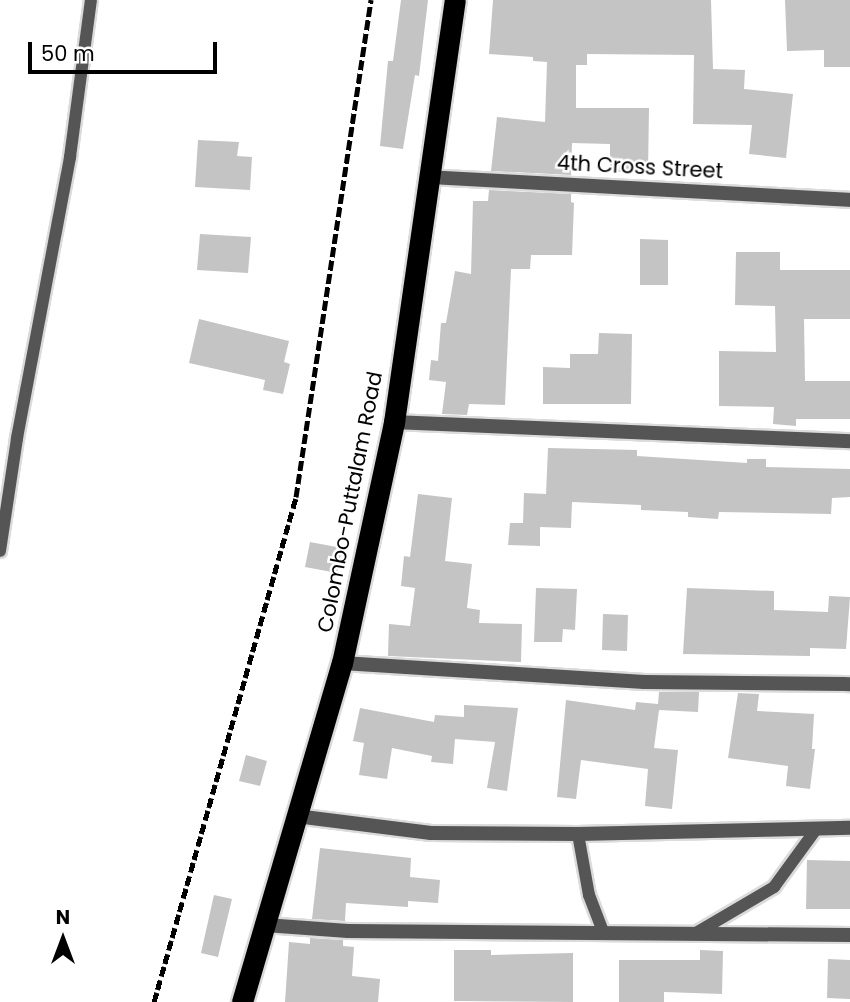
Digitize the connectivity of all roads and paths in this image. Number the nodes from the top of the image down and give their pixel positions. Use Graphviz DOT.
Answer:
graph roads {
  1 [pos="91,0"];
  2 [pos="455,0"];
  3 [pos="428,177"];
  4 [pos="850,200"];
  5 [pos="394,422"];
  6 [pos="850,440"];
  7 [pos="0,551"];
  8 [pos="342,663"];
  9 [pos="850,684"];
  10 [pos="296,816"];
  11 [pos="817,828"];
  12 [pos="850,828"];
  13 [pos="578,834"];
  14 [pos="265,925"];
  15 [pos="603,931"];
  16 [pos="696,933"];
  17 [pos="850,935"];
  18 [pos="242,1002"];
  1 -- 7 [label="lane"];
  2 -- 3 [label="highway, Colombo-Puttalam Road"];
  3 -- 4 [label="street, 4th Cross Street"];
  3 -- 5 [label="highway, Colombo-Puttalam Road"];
  5 -- 6 [label="street"];
  5 -- 8 [label="highway, Colombo-Puttalam Road"];
  8 -- 9 [label="street"];
  8 -- 10 [label="highway, Colombo-Puttalam Road"];
  10 -- 13 [label="street"];
  10 -- 14 [label="highway, Colombo-Puttalam Road"];
  11 -- 12 [label="street"];
  11 -- 13 [label="street"];
  11 -- 16 [label="lane"];
  13 -- 15 [label="lane"];
  14 -- 15 [label="street"];
  14 -- 18 [label="highway, Colombo-Puttalam Road"];
  15 -- 16 [label="street"];
  16 -- 17 [label="street"];
}
